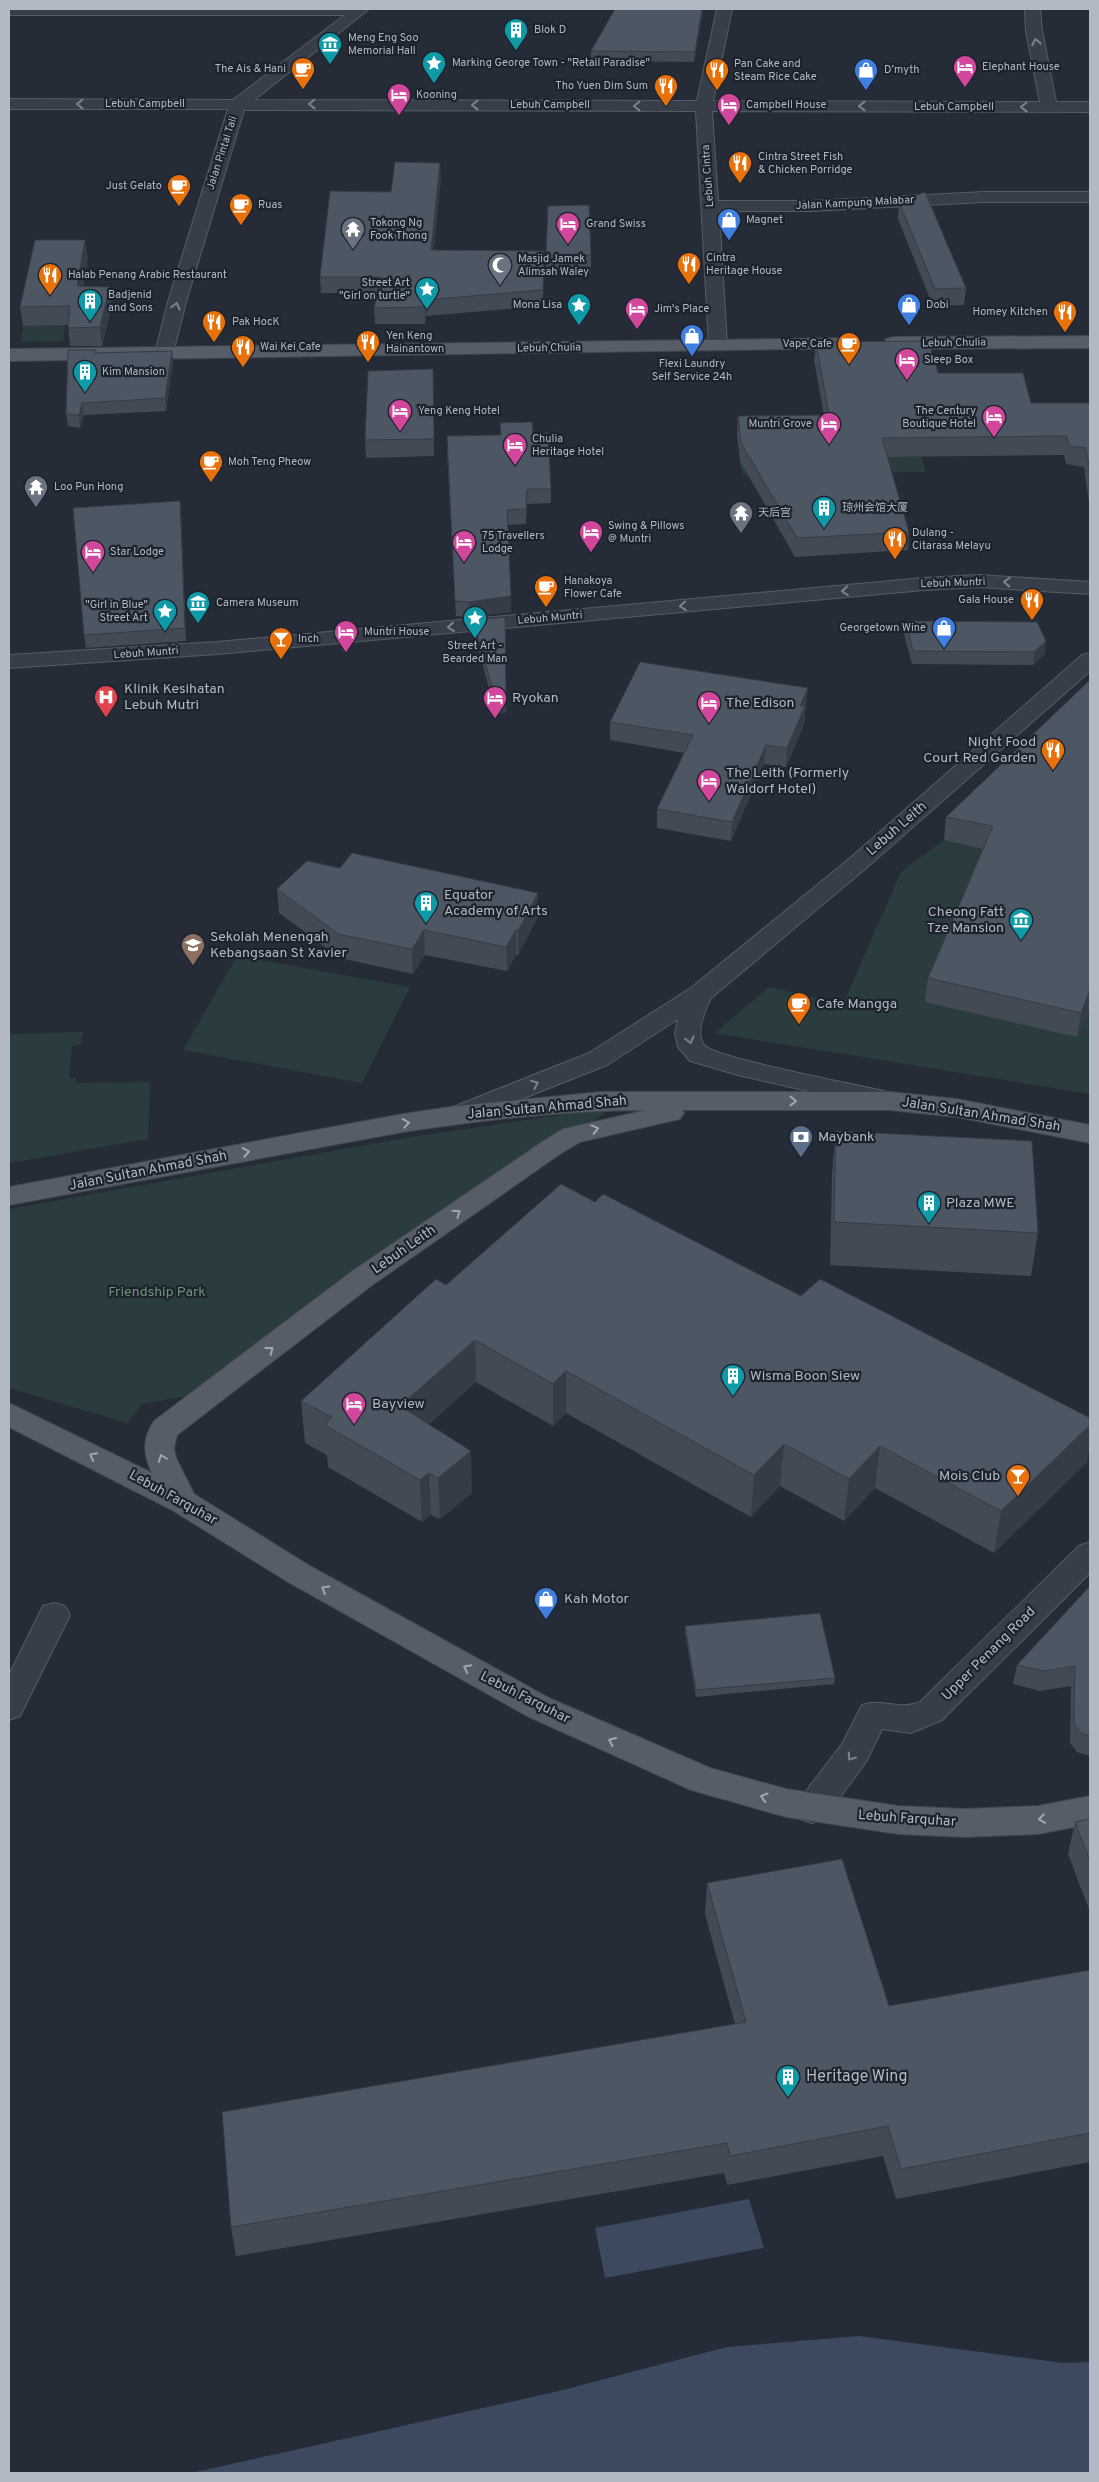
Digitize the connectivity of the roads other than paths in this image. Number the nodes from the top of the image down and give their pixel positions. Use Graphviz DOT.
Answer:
graph roads {
  1 [pos="361,9"];
  2 [pos="725,9"];
  3 [pos="1033,9"];
  4 [pos="9,10"];
  5 [pos="9,104"];
  6 [pos="238,104"];
  7 [pos="704,106"];
  8 [pos="1049,107"];
  9 [pos="1090,107"];
  10 [pos="1090,197"];
  11 [pos="710,206"];
  12 [pos="1090,342"];
  13 [pos="718,345"];
  14 [pos="164,353"];
  15 [pos="9,356"];
  16 [pos="1090,588"];
  17 [pos="1090,660"];
  18 [pos="9,662"];
  19 [pos="700,994"];
  20 [pos="744,1101"];
  21 [pos="890,1101"];
  22 [pos="457,1115"];
  23 [pos="1090,1134"];
  24 [pos="9,1196"];
  25 [pos="9,1414"];
  26 [pos="183,1502"];
  27 [pos="1090,1554"];
  28 [pos="54,1615"];
  29 [pos="9,1707"];
  30 [pos="812,1808"];
  31 [pos="1090,1810"];
  1 -- 4 [label="street"];
  1 -- 6 [label="street, Jalan Pintal Tali"];
  2 -- 7 [label="street, Lebuh Cintra"];
  8 -- 3 [label="street, one-way"];
  6 -- 5 [label="street, Lebuh Campbell, one-way"];
  7 -- 6 [label="street, Lebuh Campbell, one-way"];
  14 -- 6 [label="street, Jalan Pintal Tali, one-way"];
  8 -- 7 [label="street, Lebuh Campbell, one-way"];
  7 -- 11 [label="street, Lebuh Cintra"];
  8 -- 9 [label="street, Lebuh Campbell"];
  10 -- 11 [label="street, Jalan Kampung Malabar"];
  11 -- 13 [label="street, Lebuh Cintra"];
  12 -- 13 [label="main road, Lebuh Chulia"];
  13 -- 14 [label="main road, Lebuh Chulia"];
  14 -- 15 [label="main road, Lebuh Chulia"];
  16 -- 18 [label="street, Lebuh Muntri, one-way"];
  17 -- 19 [label="street, Lebuh Leith"];
  19 -- 21 [label="street, Lebuh Leith, one-way"];
  22 -- 19 [label="street, Lebuh Leith, one-way"];
  20 -- 21 [label="main road, Jalan Sultan Ahmad Shah, one-way"];
  20 -- 22 [label="main road, Jalan Sultan Ahmad Shah"];
  26 -- 20 [label="main road, Lebuh Leith, one-way"];
  21 -- 23 [label="main road, Jalan Sultan Ahmad Shah"];
  24 -- 22 [label="main road, Jalan Sultan Ahmad Shah, one-way"];
  26 -- 25 [label="main road, Lebuh Farquhar, one-way"];
  30 -- 26 [label="main road, Lebuh Farquhar, one-way"];
  27 -- 30 [label="street, Upper Penang Road, one-way"];
  28 -- 29 [label="street"];
  31 -- 30 [label="main road, Lebuh Farquhar, one-way"];
}
